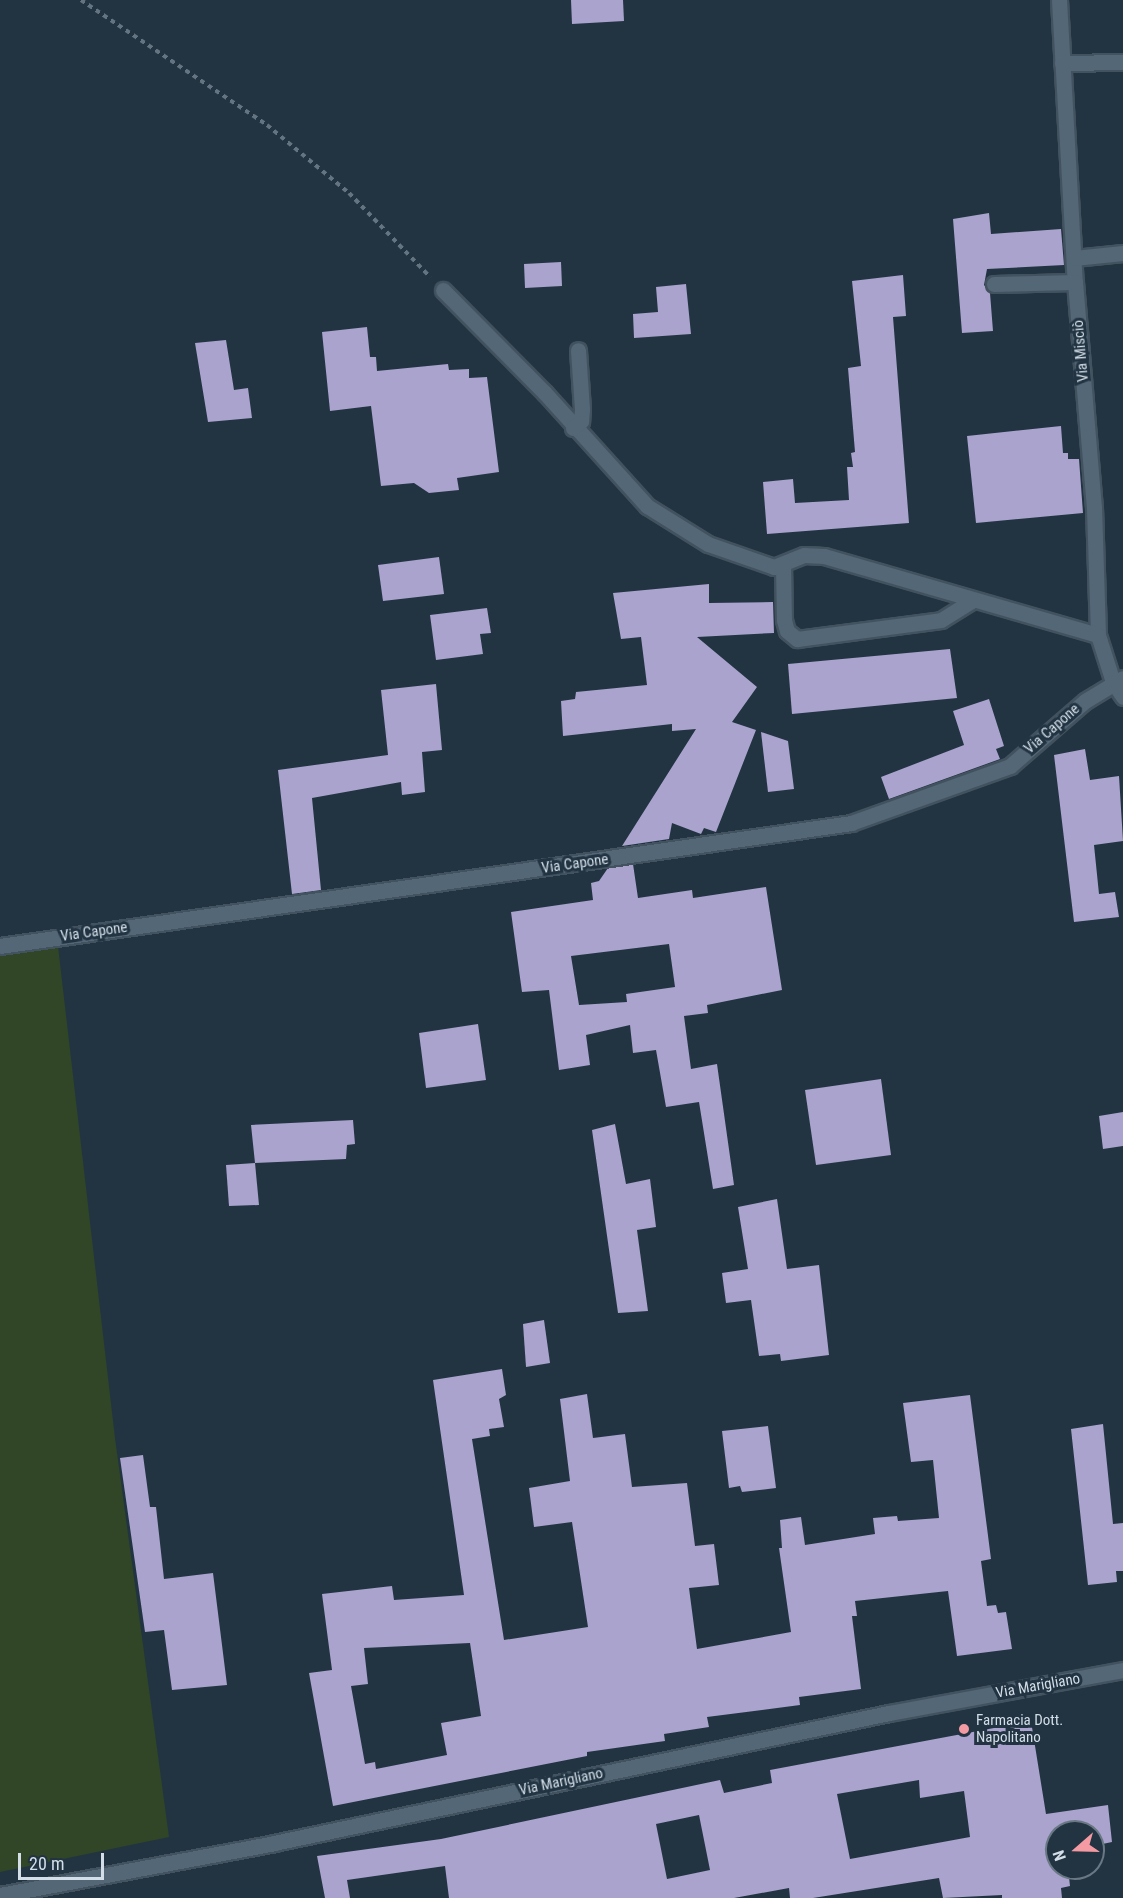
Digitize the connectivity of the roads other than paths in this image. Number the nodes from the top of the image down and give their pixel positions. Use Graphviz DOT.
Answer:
graph roads {
  1 [pos="1059,0"];
  2 [pos="1123,62"];
  3 [pos="1062,63"];
  4 [pos="1123,253"];
  5 [pos="1074,258"];
  6 [pos="1075,282"];
  7 [pos="994,284"];
  8 [pos="443,290"];
  9 [pos="578,350"];
  10 [pos="573,428"];
  11 [pos="783,564"];
  12 [pos="974,600"];
  13 [pos="1098,635"];
  14 [pos="1118,680"];
  15 [pos="1123,697"];
  16 [pos="0,946"];
  17 [pos="1123,1670"];
  18 [pos="0,1895"];
  1 -- 3 [label="street, Via Misciò"];
  2 -- 3 [label="street"];
  3 -- 5 [label="street, Via Misciò"];
  4 -- 5 [label="street"];
  5 -- 6 [label="street, Via Misciò"];
  6 -- 7 [label="street"];
  6 -- 13 [label="street, Via Misciò"];
  8 -- 10 [label="street"];
  9 -- 10 [label="street"];
  10 -- 11 [label="street"];
  11 -- 12 [label="street"];
  11 -- 12 [label="street"];
  12 -- 13 [label="street"];
  13 -- 14 [label="street, Via Misciò"];
  14 -- 15 [label="street, Via Misciò"];
  14 -- 16 [label="street, Via Capone"];
  17 -- 18 [label="street, Via Marigliano"];
}
